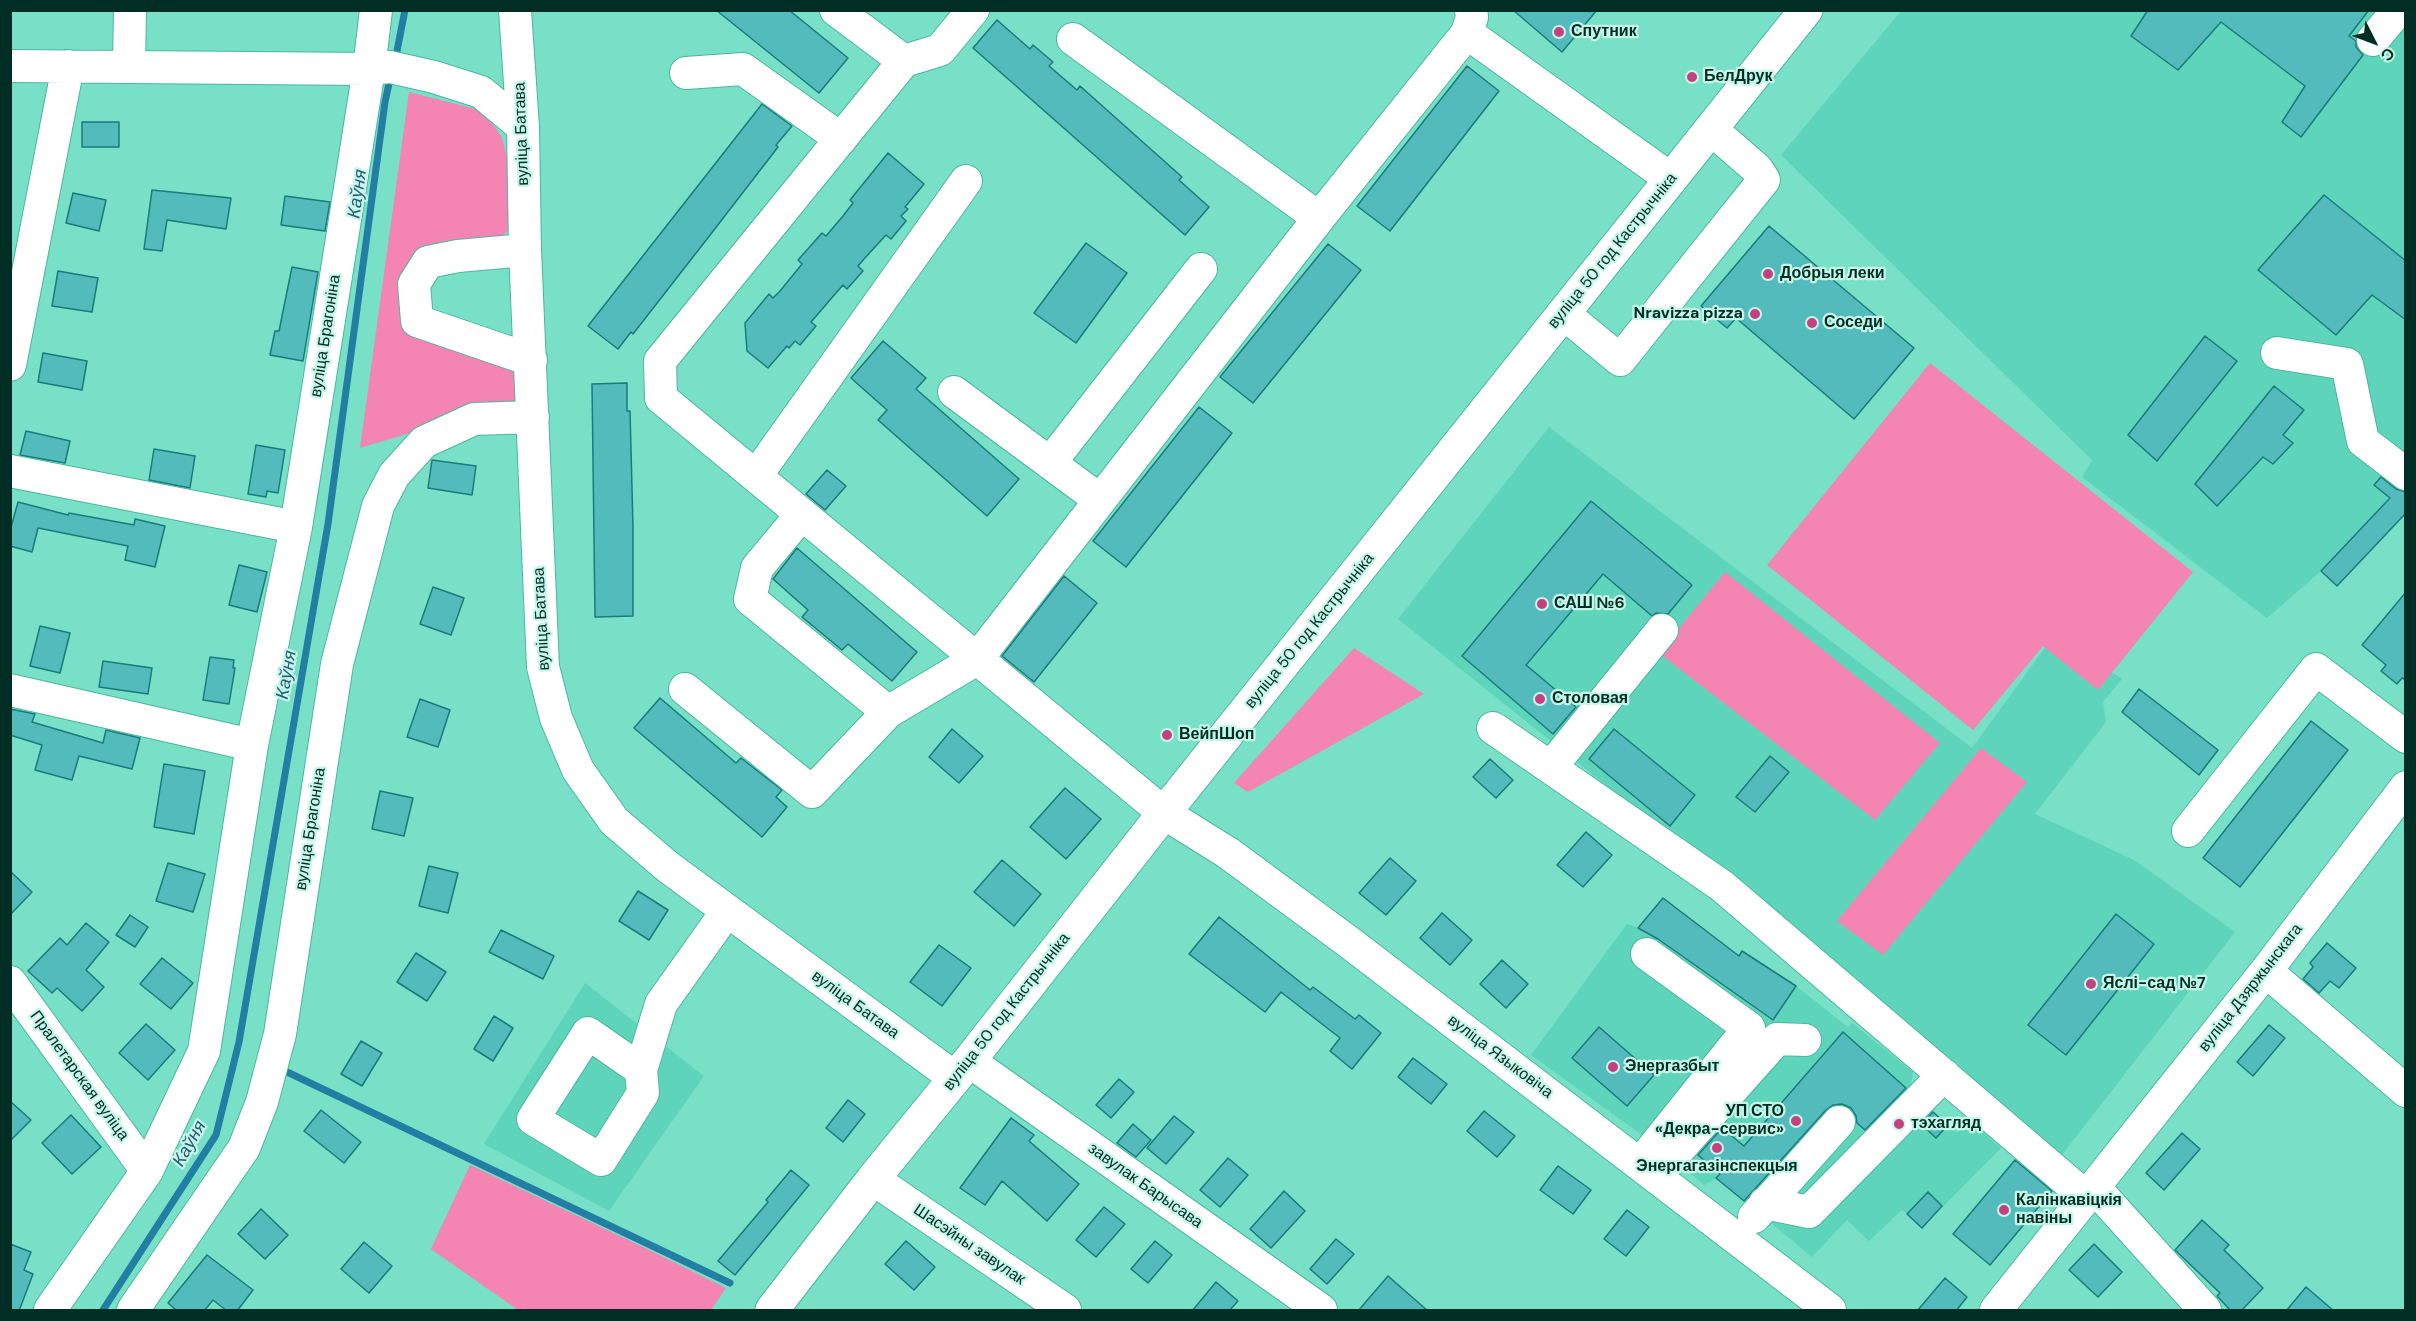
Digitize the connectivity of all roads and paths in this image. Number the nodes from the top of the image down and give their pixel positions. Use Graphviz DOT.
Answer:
graph roads {
  1 [pos="130,10"];
  2 [pos="376,10"];
  3 [pos="515,10"];
  4 [pos="836,10"];
  5 [pos="973,10"];
  6 [pos="1806,10"];
  7 [pos="2398,10"];
  8 [pos="1469,22"];
  9 [pos="1073,39"];
  10 [pos="2373,40"];
  11 [pos="904,61"];
  12 [pos="10,66"];
  13 [pos="68,66"];
  14 [pos="129,66"];
  15 [pos="380,68"];
  16 [pos="686,73"];
  17 [pos="523,127"];
  18 [pos="1711,129"];
  19 [pos="841,139"];
  20 [pos="1671,179"];
  21 [pos="966,181"];
  22 [pos="1319,218"];
  23 [pos="525,250"];
  24 [pos="1200,269"];
  25 [pos="1563,313"];
  26 [pos="2277,353"];
  27 [pos="531,360"];
  28 [pos="10,365"];
  29 [pos="954,392"];
  30 [pos="533,417"];
  31 [pos="1050,463"];
  32 [pos="10,471"];
  33 [pos="2406,474"];
  34 [pos="756,476"];
  35 [pos="1100,501"];
  36 [pos="802,514"];
  37 [pos="296,527"];
  38 [pos="1662,630"];
  39 [pos="977,659"];
  40 [pos="685,689"];
  41 [pos="10,690"];
  42 [pos="888,712"];
  43 [pos="1493,728"];
  44 [pos="2406,737"];
  45 [pos="252,745"];
  46 [pos="1551,767"];
  47 [pos="2406,787"];
  48 [pos="1164,813"];
  49 [pos="2188,831"];
  50 [pos="727,911"];
  51 [pos="1647,954"];
  52 [pos="2266,971"];
  53 [pos="10,982"];
  54 [pos="1805,1040"];
  55 [pos="962,1069"];
  56 [pos="641,1070"];
  57 [pos="1944,1076"];
  58 [pos="2406,1091"];
  59 [pos="1839,1122"];
  60 [pos="1648,1170"];
  61 [pos="147,1171"];
  62 [pos="873,1179"];
  63 [pos="2090,1192"];
  64 [pos="1765,1203"];
  65 [pos="1738,1239"];
  66 [pos="50,1311"];
  67 [pos="132,1311"];
  68 [pos="772,1311"];
  69 [pos="1065,1311"];
  70 [pos="1321,1311"];
  71 [pos="1830,1311"];
  72 [pos="1996,1311"];
  73 [pos="2205,1311"];
  1 -- 14 [label="street"];
  2 -- 15 [label="street, вуліца Брагоніна"];
  3 -- 17 [label="street, вуліца Батава"];
  4 -- 11 [label="street"];
  5 -- 11 [label="street"];
  6 -- 18 [label="main road, вуліца 50 год Кастрычніка"];
  7 -- 10 [label="street"];
  8 -- 20 [label="street"];
  8 -- 22 [label="street"];
  9 -- 22 [label="street"];
  11 -- 19 [label="street, вуліца Языковіча"];
  12 -- 13 [label="street"];
  13 -- 14 [label="street"];
  13 -- 28 [label="street"];
  14 -- 15 [label="street"];
  15 -- 17 [label="street"];
  15 -- 37 [label="street, вуліца Брагоніна"];
  16 -- 19 [label="street"];
  17 -- 23 [label="street, вуліца Батава"];
  18 -- 20 [label="main road, вуліца 50 год Кастрычніка"];
  18 -- 25 [label="street"];
  19 -- 34 [label="street, вуліца Языковіча"];
  20 -- 25 [label="main road, вуліца 50 год Кастрычніка"];
  21 -- 34 [label="street"];
  22 -- 35 [label="street"];
  23 -- 27 [label="street, вуліца Батава"];
  23 -- 27 [label="street"];
  24 -- 31 [label="street"];
  25 -- 48 [label="main road, вуліца 50 год Кастрычніка"];
  26 -- 33 [label="street"];
  27 -- 30 [label="street, вуліца Батава"];
  29 -- 31 [label="street"];
  30 -- 50 [label="street, вуліца Батава"];
  30 -- 67 [label="street, вуліца Брагоніна"];
  31 -- 35 [label="street"];
  32 -- 37 [label="street"];
  34 -- 36 [label="street, вуліца Языковіча"];
  35 -- 39 [label="street"];
  36 -- 39 [label="street, вуліца Языковіча"];
  36 -- 42 [label="street"];
  37 -- 45 [label="street, вуліца Брагоніна"];
  38 -- 46 [label="street"];
  39 -- 42 [label="street"];
  39 -- 48 [label="street, вуліца Языковіча"];
  40 -- 42 [label="street"];
  41 -- 45 [label="street"];
  43 -- 46 [label="street"];
  44 -- 49 [label="street"];
  45 -- 61 [label="street, вуліца Брагоніна"];
  46 -- 57 [label="street"];
  47 -- 52 [label="street, вуліца Дзяржынскага"];
  48 -- 55 [label="main road, вуліца 50 год Кастрычніка"];
  48 -- 60 [label="street, вуліца Языковіча"];
  50 -- 55 [label="street, вуліца Батава"];
  50 -- 56 [label="street"];
  51 -- 60 [label="street"];
  52 -- 58 [label="street"];
  52 -- 63 [label="street, вуліца Дзяржынскага"];
  53 -- 61 [label="street, Пралетарская вуліца"];
  54 -- 60 [label="street"];
  55 -- 62 [label="main road, вуліца 50 год Кастрычніка"];
  55 -- 70 [label="street, завулак Барысава"];
  57 -- 63 [label="street"];
  57 -- 64 [label="street"];
  59 -- 64 [label="street"];
  60 -- 65 [label="street, вуліца Языковіча"];
  61 -- 66 [label="street, вуліца Брагоніна"];
  62 -- 68 [label="main road, вуліца 50 год Кастрычніка"];
  62 -- 69 [label="street, Шасэйны завулак"];
  63 -- 72 [label="street, вуліца Дзяржынскага"];
  63 -- 73 [label="street"];
  64 -- 65 [label="street"];
  65 -- 71 [label="street, вуліца Языковіча"];
}
